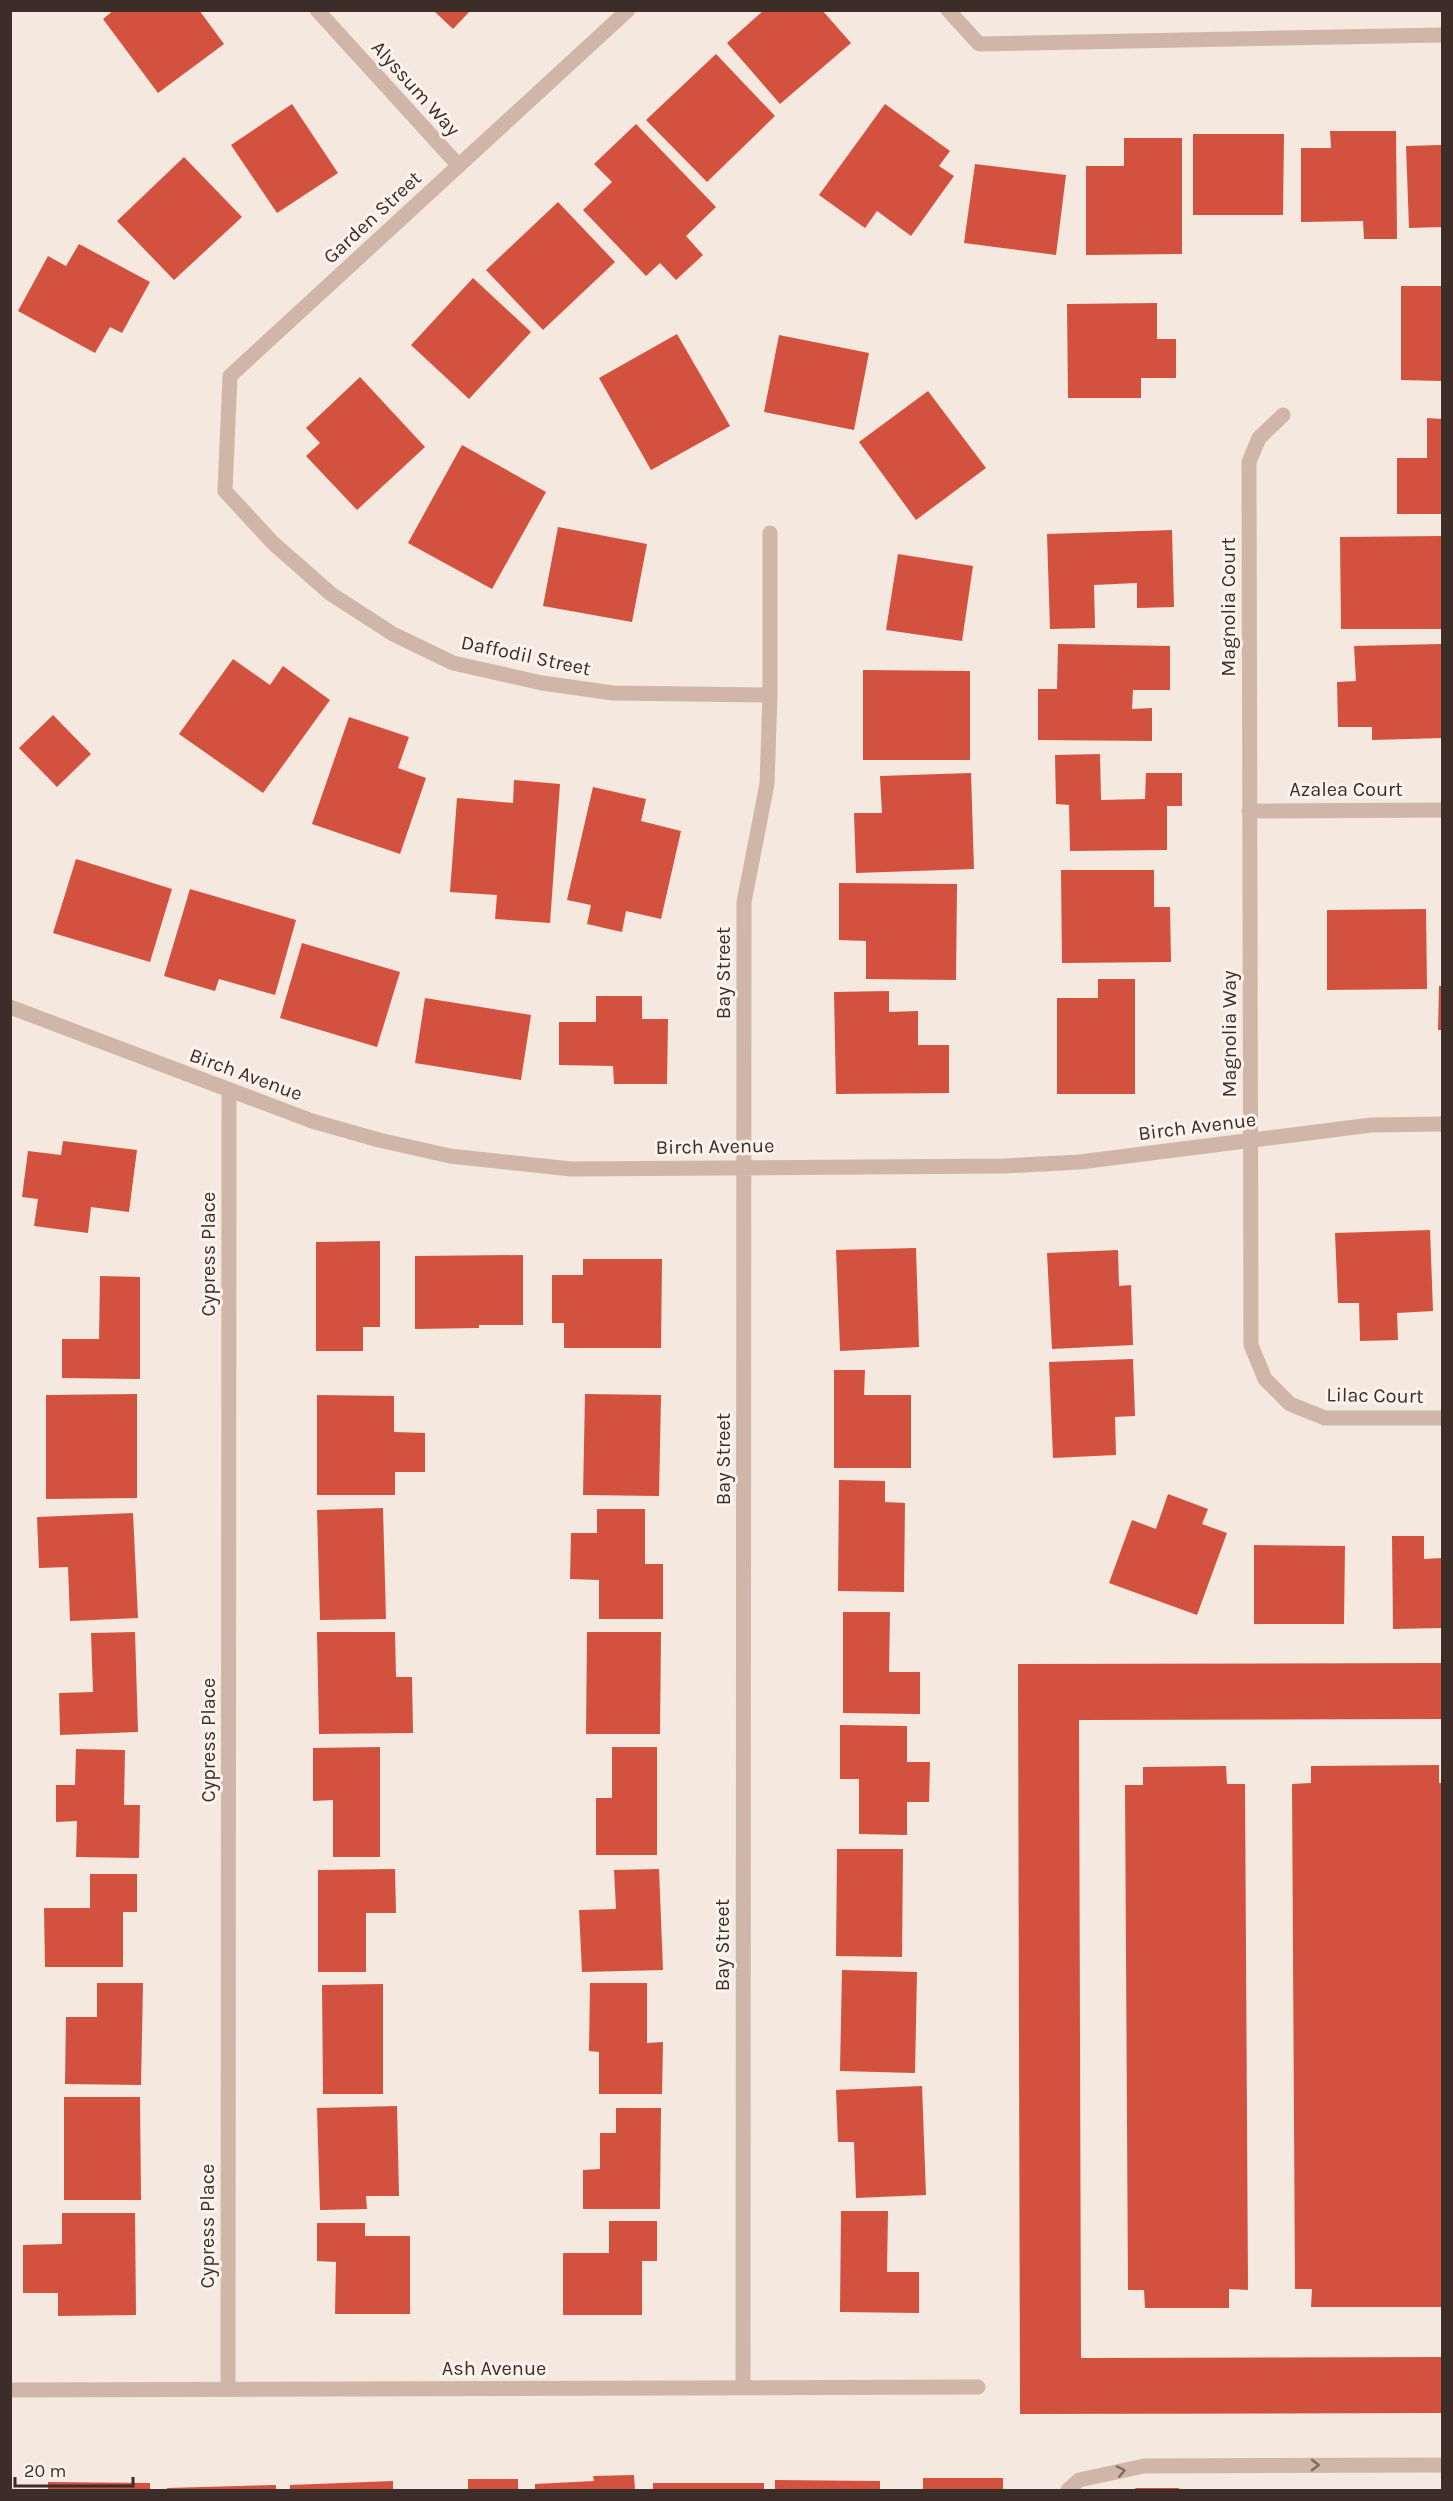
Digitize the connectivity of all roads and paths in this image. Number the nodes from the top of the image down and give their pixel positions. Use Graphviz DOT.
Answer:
graph roads {
  1 [pos="317,10"];
  2 [pos="628,10"];
  3 [pos="948,10"];
  4 [pos="1443,34"];
  5 [pos="459,166"];
  6 [pos="1283,415"];
  7 [pos="225,491"];
  8 [pos="770,533"];
  9 [pos="770,695"];
  10 [pos="1443,810"];
  11 [pos="1249,811"];
  12 [pos="10,1007"];
  13 [pos="230,1090"];
  14 [pos="1443,1124"];
  15 [pos="1250,1140"];
  16 [pos="744,1167"];
  17 [pos="1278,1392"];
  18 [pos="1443,1418"];
  19 [pos="978,2387"];
  20 [pos="743,2388"];
  21 [pos="228,2389"];
  22 [pos="10,2390"];
  23 [pos="1443,2465"];
  24 [pos="1068,2490"];
  1 -- 5 [label="street, Alyssum Way"];
  2 -- 5 [label="street, Garden Street"];
  3 -- 4 [label="street"];
  5 -- 7 [label="street, Garden Street"];
  6 -- 11 [label="street, Magnolia Court"];
  7 -- 9 [label="street, Daffodil Street"];
  8 -- 9 [label="street, Bay Street"];
  9 -- 16 [label="street, Bay Street"];
  10 -- 11 [label="street, Azalea Court"];
  11 -- 15 [label="street, Magnolia Way"];
  12 -- 13 [label="street, Birch Avenue"];
  13 -- 16 [label="street, Birch Avenue"];
  13 -- 21 [label="street, Cypress Place"];
  14 -- 15 [label="street, Birch Avenue"];
  15 -- 16 [label="street, Birch Avenue"];
  15 -- 17 [label="street, Magnolia Way"];
  16 -- 20 [label="street, Bay Street"];
  17 -- 18 [label="street, Lilac Court"];
  19 -- 20 [label="street, Ash Avenue"];
  20 -- 21 [label="street, Ash Avenue"];
  21 -- 22 [label="street, Ash Avenue"];
  24 -- 23 [label="street, one-way"];
}
